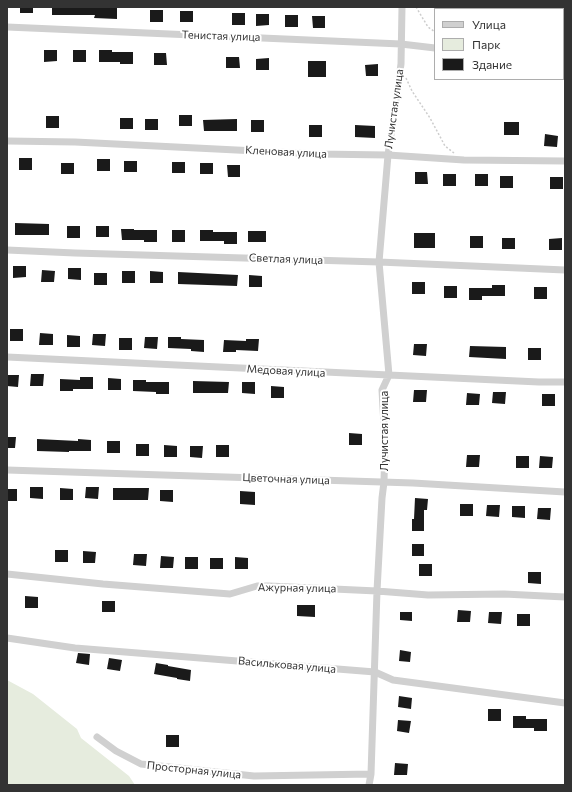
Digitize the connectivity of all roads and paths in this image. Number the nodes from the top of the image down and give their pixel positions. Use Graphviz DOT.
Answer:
graph roads {
  1 [pos="402,7"];
  2 [pos="416,7"];
  3 [pos="7,27"];
  4 [pos="434,31"];
  5 [pos="400,44"];
  6 [pos="434,48"];
  7 [pos="406,78"];
  8 [pos="7,141"];
  9 [pos="388,155"];
  10 [pos="464,160"];
  11 [pos="565,161"];
  12 [pos="7,250"];
  13 [pos="379,262"];
  14 [pos="565,270"];
  15 [pos="7,357"];
  16 [pos="388,375"];
  17 [pos="565,382"];
  18 [pos="7,470"];
  19 [pos="384,482"];
  20 [pos="565,492"];
  21 [pos="7,574"];
  22 [pos="377,591"];
  23 [pos="565,597"];
  24 [pos="7,638"];
  25 [pos="375,672"];
  26 [pos="565,703"];
  27 [pos="97,737"];
  28 [pos="371,774"];
  29 [pos="369,785"];
  1 -- 5 [label="street, Лучистая улица"];
  2 -- 4 [label="path"];
  3 -- 5 [label="street, Тенистая улица"];
  5 -- 6 [label="street, Тенистая улица"];
  5 -- 9 [label="street, Лучистая улица"];
  7 -- 10 [label="path"];
  8 -- 9 [label="street, Кленовая улица"];
  9 -- 10 [label="street, Кленовая улица"];
  9 -- 13 [label="street, Лучистая улица"];
  10 -- 11 [label="street, Кленовая улица"];
  12 -- 13 [label="street, Светлая улица"];
  13 -- 14 [label="street, Светлая улица"];
  13 -- 16 [label="street, Лучистая улица"];
  15 -- 16 [label="street, Медовая улица"];
  16 -- 17 [label="street, Медовая улица"];
  16 -- 19 [label="street, Лучистая улица"];
  18 -- 19 [label="street, Цветочная улица"];
  19 -- 20 [label="street, Цветочная улица"];
  19 -- 22 [label="street, Лучистая улица"];
  21 -- 22 [label="street, Ажурная улица"];
  22 -- 23 [label="street, Ажурная улица"];
  22 -- 25 [label="street, Лучистая улица"];
  24 -- 25 [label="street, Васильковая улица"];
  25 -- 26 [label="street, Васильковая улица"];
  25 -- 28 [label="street, Лучистая улица"];
  27 -- 28 [label="street, Просторная улица"];
  28 -- 29 [label="street, Лучистая улица"];
}
